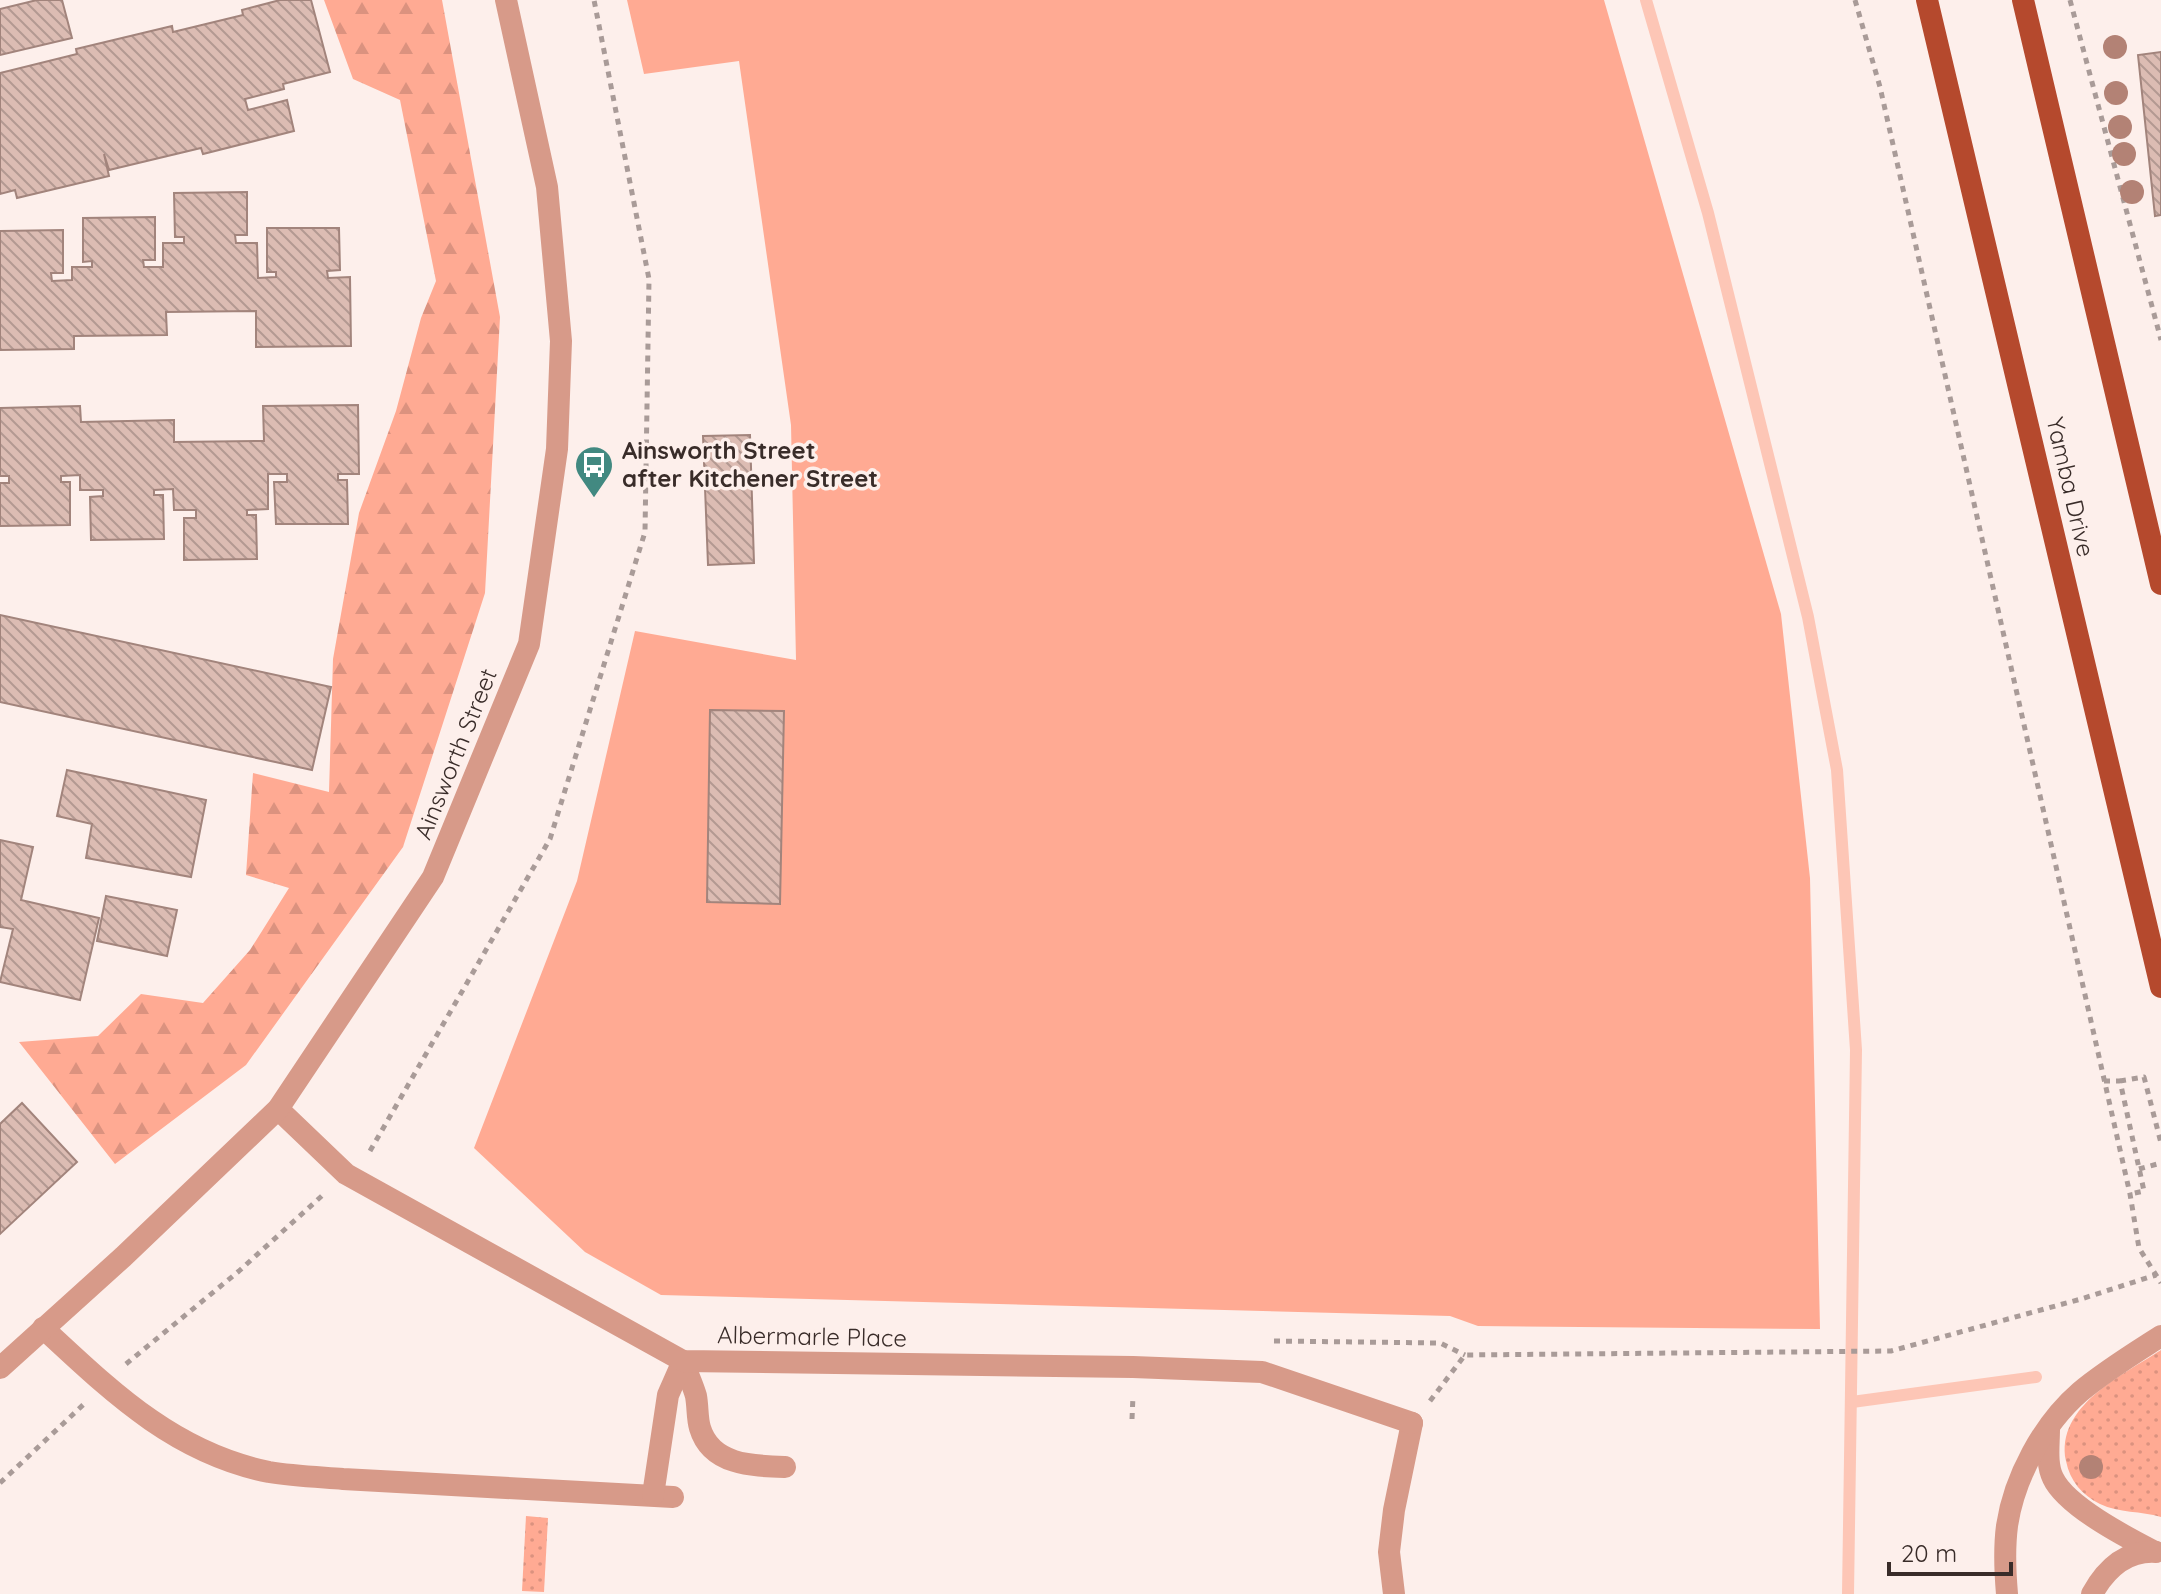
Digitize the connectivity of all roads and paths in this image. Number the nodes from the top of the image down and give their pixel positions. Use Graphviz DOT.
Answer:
graph roads {
  1 [pos="506,0"];
  2 [pos="594,0"];
  3 [pos="1855,0"];
  4 [pos="1927,0"];
  5 [pos="2023,0"];
  6 [pos="2070,0"];
  7 [pos="2161,340"];
  8 [pos="2161,584"];
  9 [pos="2161,987"];
  10 [pos="2104,1081"];
  11 [pos="2120,1081"];
  12 [pos="278,1109"];
  13 [pos="2161,1143"];
  14 [pos="369,1152"];
  15 [pos="382,1160"];
  16 [pos="2161,1163"];
  17 [pos="2139,1169"];
  18 [pos="346,1174"];
  19 [pos="2130,1194"];
  20 [pos="2156,1275"];
  21 [pos="2161,1283"];
  22 [pos="43,1328"];
  23 [pos="2161,1336"];
  24 [pos="1265,1340"];
  25 [pos="1465,1355"];
  26 [pos="683,1361"];
  27 [pos="0,1368"];
  28 [pos="104,1385"];
  29 [pos="1412,1423"];
  30 [pos="2049,1428"];
  31 [pos="785,1467"];
  32 [pos="0,1483"];
  33 [pos="2157,1552"];
  34 [pos="1394,1594"];
  35 [pos="2007,1594"];
  36 [pos="2092,1594"];
  1 -- 12 [label="street, Ainsworth Street"];
  2 -- 14 [label="path"];
  3 -- 10 [label="path"];
  4 -- 9 [label="main road, Yamba Drive"];
  5 -- 8 [label="main road"];
  6 -- 7 [label="path"];
  10 -- 11 [label="path"];
  10 -- 19 [label="path"];
  11 -- 13 [label="path"];
  11 -- 17 [label="path"];
  12 -- 18 [label="street, Albermarle Place"];
  12 -- 22 [label="street, Ainsworth Street"];
  14 -- 15 [label="path"];
  14 -- 18 [label="path"];
  16 -- 17 [label="path"];
  17 -- 19 [label="path"];
  18 -- 26 [label="street, Albermarle Place"];
  18 -- 28 [label="path"];
  19 -- 20 [label="path"];
  20 -- 21 [label="path"];
  20 -- 25 [label="path"];
  22 -- 27 [label="street, Ainsworth Street"];
  22 -- 28 [label="street"];
  23 -- 30 [label="street"];
  24 -- 25 [label="path"];
  25 -- 29 [label="path"];
  26 -- 28 [label="street"];
  26 -- 29 [label="street, Albermarle Place"];
  26 -- 31 [label="street"];
  28 -- 32 [label="path"];
  29 -- 34 [label="street"];
  30 -- 33 [label="street"];
  30 -- 35 [label="street"];
  33 -- 36 [label="street"];
}
